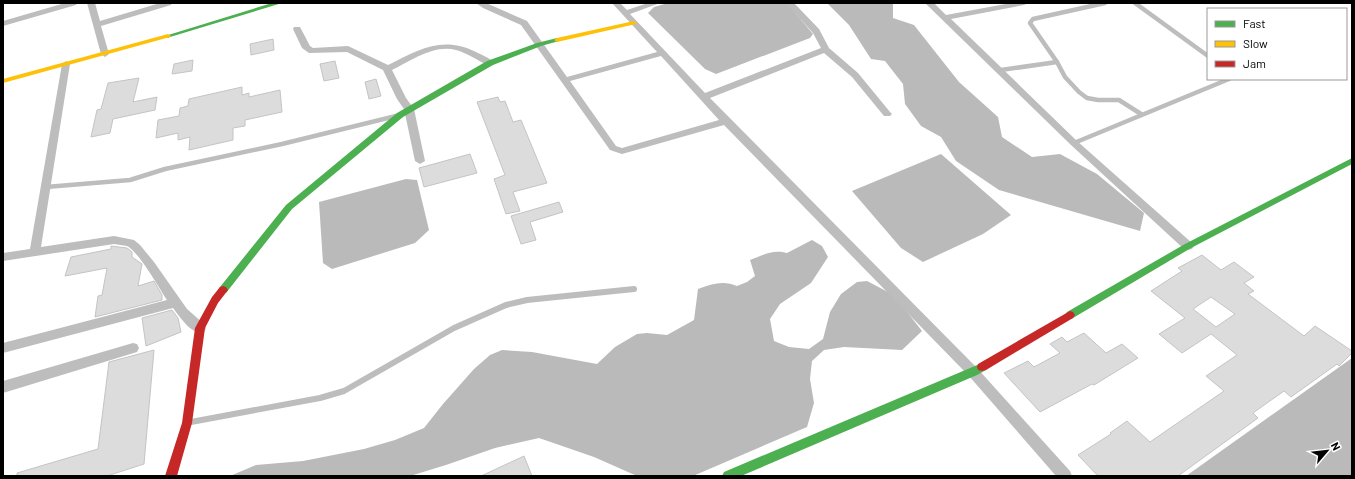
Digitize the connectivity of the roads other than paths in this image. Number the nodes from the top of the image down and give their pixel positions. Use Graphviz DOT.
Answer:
graph roads {
  1 [pos="73,3"];
  2 [pos="91,3"];
  3 [pos="168,3"];
  4 [pos="279,3"];
  5 [pos="480,3"];
  6 [pos="616,3"];
  7 [pos="656,3"];
  8 [pos="790,3"];
  9 [pos="929,3"];
  10 [pos="1024,3"];
  11 [pos="1105,3"];
  12 [pos="1135,3"];
  13 [pos="624,13"];
  14 [pos="945,18"];
  15 [pos="634,23"];
  16 [pos="3,24"];
  17 [pos="98,24"];
  18 [pos="297,29"];
  19 [pos="539,44"];
  20 [pos="825,49"];
  21 [pos="662,52"];
  22 [pos="105,54"];
  23 [pos="1207,55"];
  24 [pos="1057,62"];
  25 [pos="490,63"];
  26 [pos="66,64"];
  27 [pos="387,69"];
  28 [pos="1000,70"];
  29 [pos="565,80"];
  30 [pos="1226,80"];
  31 [pos="3,81"];
  32 [pos="703,96"];
  33 [pos="409,109"];
  34 [pos="887,114"];
  35 [pos="1141,114"];
  36 [pos="400,115"];
  37 [pos="726,121"];
  38 [pos="1074,143"];
  39 [pos="1352,161"];
  40 [pos="420,162"];
  41 [pos="46,187"];
  42 [pos="1188,246"];
  43 [pos="35,251"];
  44 [pos="3,257"];
  45 [pos="634,289"];
  46 [pos="175,303"];
  47 [pos="200,328"];
  48 [pos="3,348"];
  49 [pos="133,348"];
  50 [pos="973,372"];
  51 [pos="3,387"];
  52 [pos="187,423"];
  53 [pos="171,476"];
  54 [pos="728,476"];
  55 [pos="1065,476"];
  1 -- 16 [label="street"];
  2 -- 17 [label="street"];
  3 -- 17 [label="street"];
  4 -- 22 [label="street"];
  5 -- 19 [label="street"];
  6 -- 13 [label="street"];
  7 -- 13 [label="street"];
  8 -- 20 [label="street"];
  9 -- 14 [label="street"];
  10 -- 14 [label="street"];
  11 -- 24 [label="lane"];
  12 -- 23 [label="lane"];
  13 -- 15 [label="street"];
  14 -- 28 [label="street"];
  15 -- 19 [label="street"];
  15 -- 21 [label="street"];
  17 -- 22 [label="street"];
  18 -- 27 [label="street"];
  19 -- 25 [label="street"];
  19 -- 29 [label="street"];
  20 -- 32 [label="street"];
  20 -- 34 [label="street"];
  21 -- 29 [label="street"];
  21 -- 32 [label="street"];
  22 -- 26 [label="street"];
  24 -- 28 [label="lane"];
  24 -- 35 [label="lane"];
  25 -- 27 [label="street"];
  25 -- 33 [label="street"];
  26 -- 31 [label="street"];
  26 -- 41 [label="street"];
  27 -- 33 [label="street"];
  28 -- 38 [label="street"];
  29 -- 37 [label="street"];
  30 -- 35 [label="lane"];
  32 -- 37 [label="street"];
  33 -- 36 [label="street"];
  33 -- 40 [label="street"];
  35 -- 38 [label="lane"];
  36 -- 41 [label="lane"];
  36 -- 47 [label="street"];
  37 -- 50 [label="street"];
  38 -- 42 [label="street"];
  39 -- 42 [label="street"];
  41 -- 43 [label="street"];
  42 -- 50 [label="street"];
  43 -- 44 [label="street"];
  43 -- 46 [label="street"];
  45 -- 52 [label="lane"];
  46 -- 47 [label="street"];
  46 -- 48 [label="street"];
  47 -- 52 [label="street"];
  49 -- 51 [label="street"];
  50 -- 54 [label="street"];
  50 -- 55 [label="street"];
  52 -- 53 [label="street"];
}
